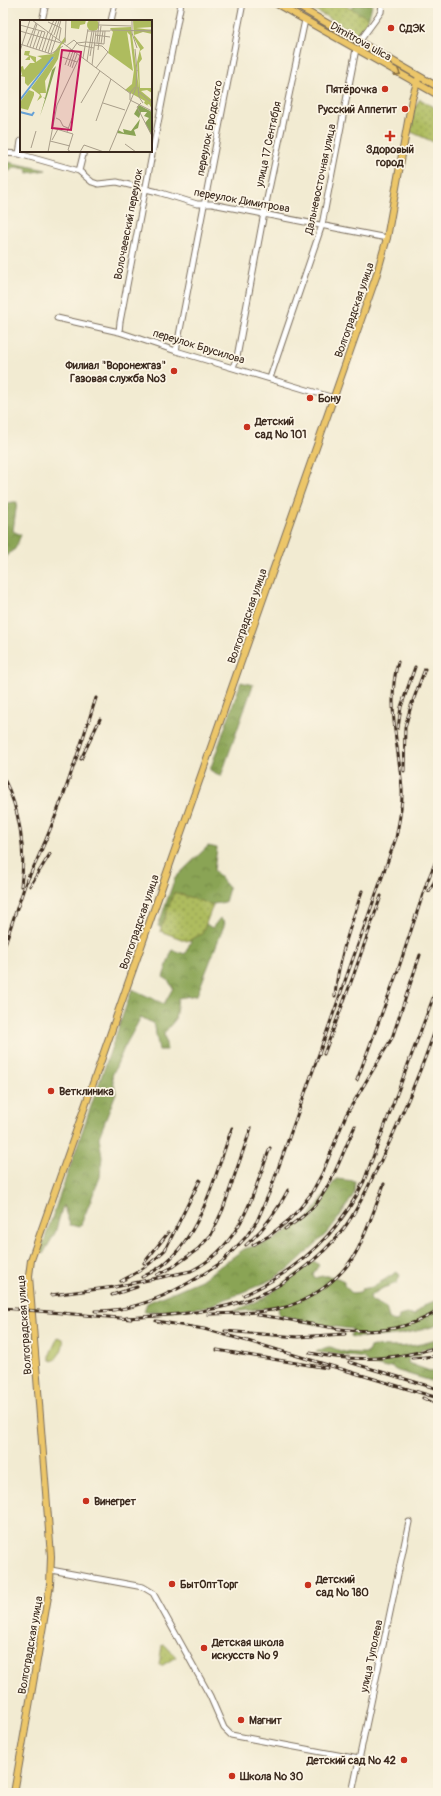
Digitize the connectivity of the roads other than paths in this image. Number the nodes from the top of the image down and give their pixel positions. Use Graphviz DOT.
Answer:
graph roads {
  1 [pos="46,3"];
  2 [pos="115,3"];
  3 [pos="182,3"];
  4 [pos="243,3"];
  5 [pos="275,3"];
  6 [pos="292,3"];
  7 [pos="382,3"];
  8 [pos="42,20"];
  9 [pos="111,20"];
  10 [pos="305,20"];
  11 [pos="359,42"];
  12 [pos="356,49"];
  13 [pos="419,76"];
  14 [pos="416,82"];
  15 [pos="438,87"];
  16 [pos="438,95"];
  17 [pos="20,148"];
  18 [pos="84,152"];
  19 [pos="3,153"];
  20 [pos="19,154"];
  21 [pos="79,171"];
  22 [pos="146,189"];
  23 [pos="205,204"];
  24 [pos="264,213"];
  25 [pos="322,225"];
  26 [pos="387,238"];
  27 [pos="57,318"];
  28 [pos="119,332"];
  29 [pos="176,351"];
  30 [pos="233,367"];
  31 [pos="270,378"];
  32 [pos="334,398"];
  33 [pos="409,1522"];
  34 [pos="51,1570"];
  35 [pos="359,1759"];
  36 [pos="14,1793"];
  37 [pos="352,1793"];
  1 -- 8 [label="street"];
  2 -- 9 [label="street"];
  3 -- 22 [label="street, Волочаевский переулок"];
  4 -- 23 [label="street, переулок Бродского"];
  5 -- 10 [label="main road, Dimitrova ulica"];
  6 -- 11 [label="main road, Dimitrova ulica"];
  7 -- 11 [label="street"];
  10 -- 12 [label="main road, Dimitrova ulica"];
  10 -- 24 [label="street, улица 17 Сентября"];
  11 -- 13 [label="main road, Dimitrova ulica"];
  12 -- 14 [label="main road, Dimitrova ulica, one-way"];
  12 -- 25 [label="street, Дальневосточная улица"];
  13 -- 14 [label="main road, Волгоградская улица"];
  13 -- 15 [label="main road, Dimitrova ulica"];
  14 -- 16 [label="main road, Dimitrova ulica"];
  14 -- 26 [label="main road, Волгоградская улица"];
  17 -- 20 [label="street"];
  18 -- 21 [label="street"];
  19 -- 20 [label="street, переулок Димитрова"];
  20 -- 21 [label="street, переулок Димитрова"];
  21 -- 22 [label="street, переулок Димитрова"];
  22 -- 23 [label="street, переулок Димитрова"];
  22 -- 28 [label="street, Волочаевский переулок"];
  23 -- 24 [label="street, переулок Димитрова"];
  23 -- 29 [label="street, переулок Бродского"];
  24 -- 25 [label="street, переулок Димитрова"];
  24 -- 30 [label="street, улица 17 Сентября"];
  25 -- 26 [label="street, переулок Димитрова"];
  25 -- 31 [label="street, Дальневосточная улица"];
  26 -- 32 [label="main road, Волгоградская улица"];
  27 -- 28 [label="street, переулок Брусилова"];
  28 -- 29 [label="street, переулок Брусилова"];
  29 -- 30 [label="street, переулок Брусилова"];
  30 -- 31 [label="street, переулок Брусилова"];
  31 -- 32 [label="street, переулок Брусилова"];
  32 -- 34 [label="main road, Волгоградская улица"];
  33 -- 35 [label="street, улица Туполева"];
  34 -- 35 [label="street"];
  34 -- 36 [label="main road, Волгоградская улица"];
  35 -- 37 [label="street, улица Туполева"];
}
